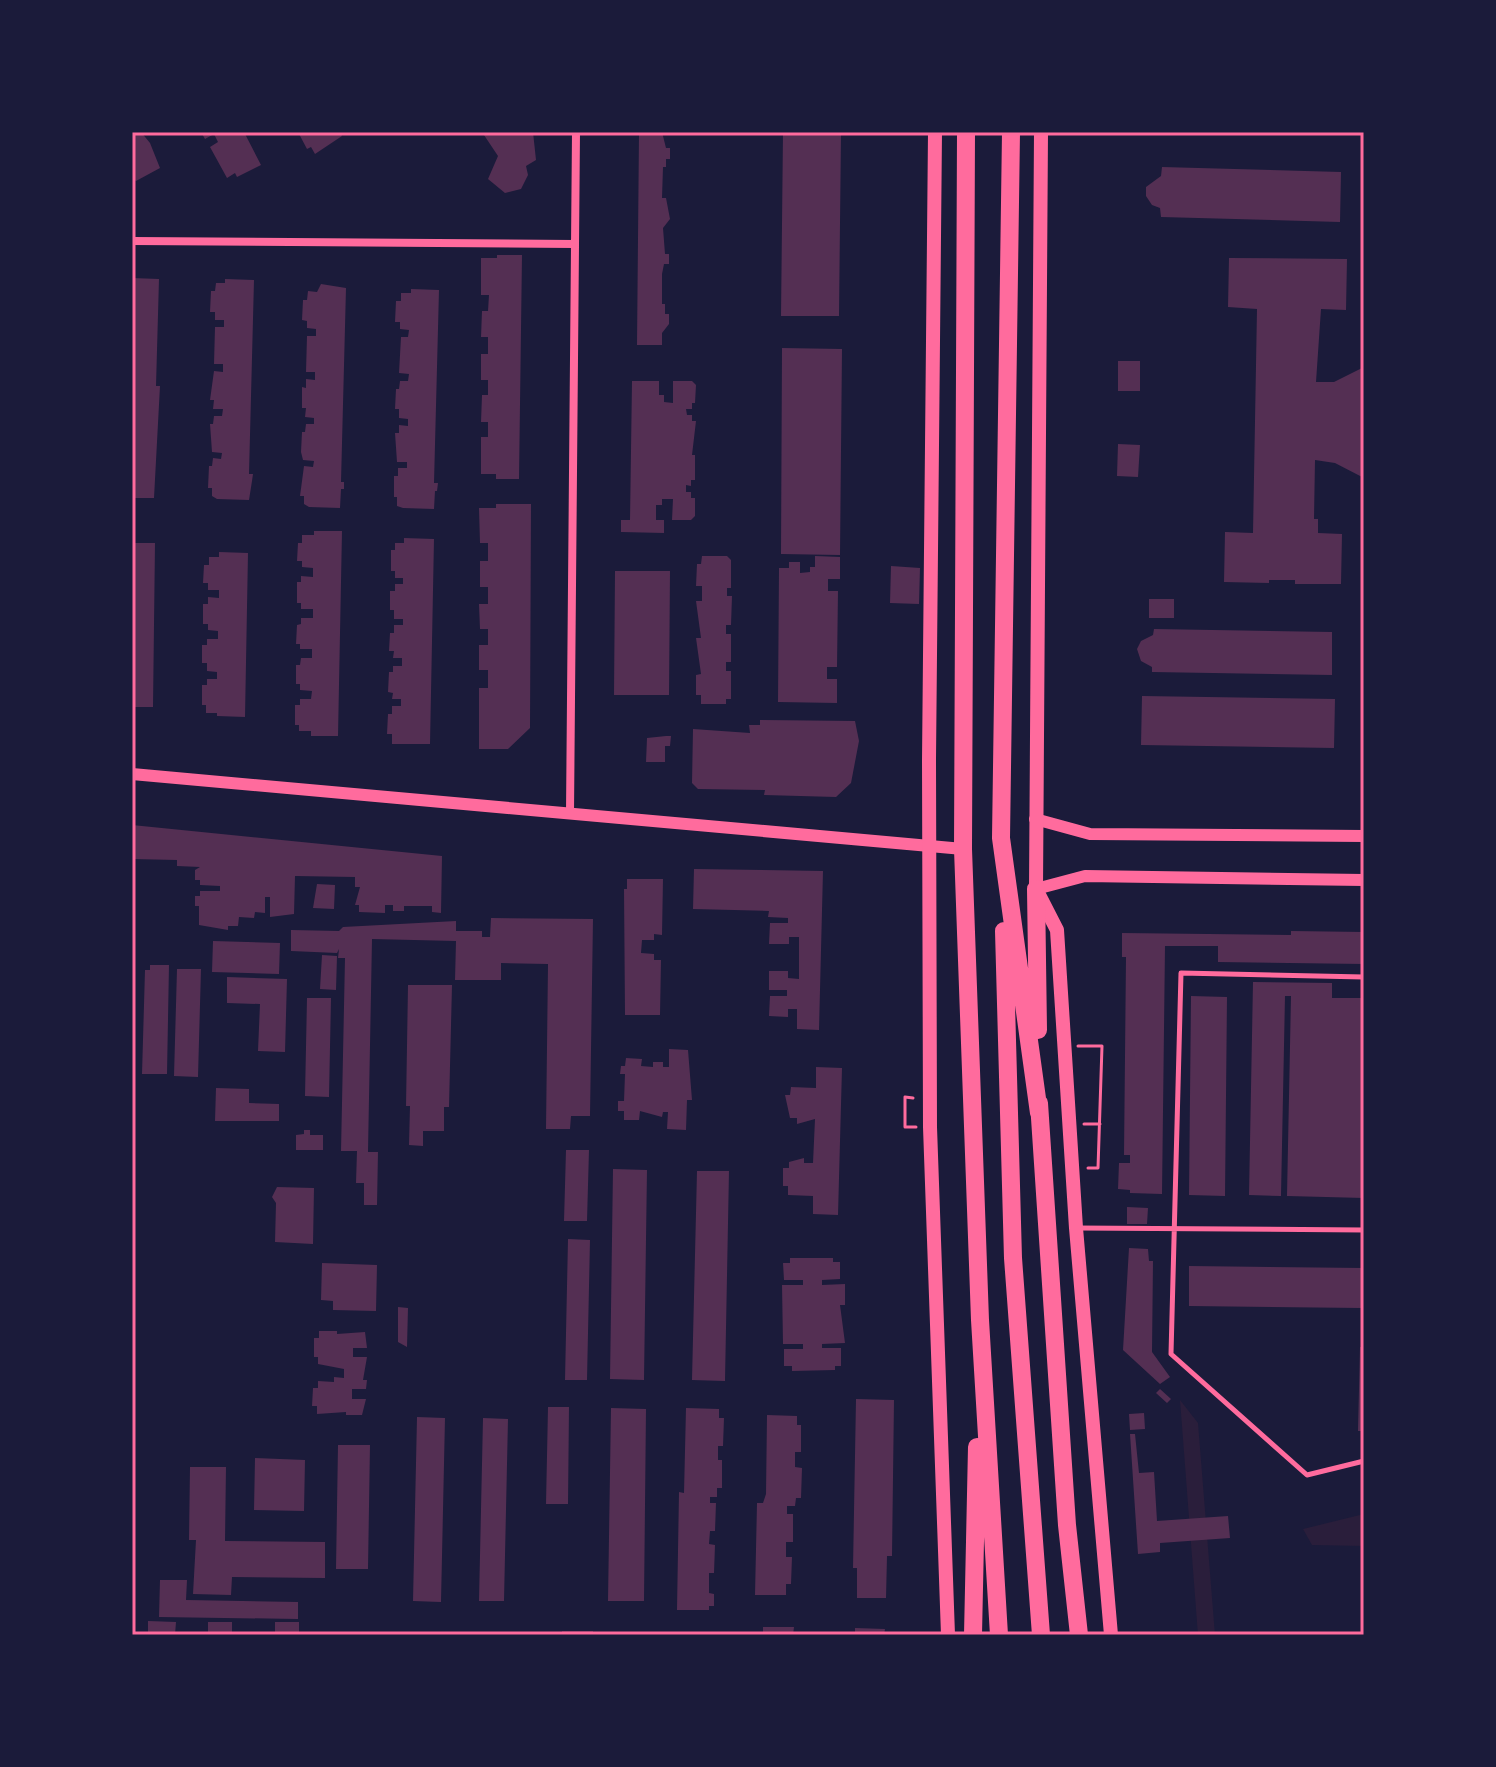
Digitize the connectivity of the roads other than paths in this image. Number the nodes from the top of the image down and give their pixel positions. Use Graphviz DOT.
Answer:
graph roads {
  1 [pos="576,132"];
  2 [pos="935,132"];
  3 [pos="966,132"];
  4 [pos="1011,132"];
  5 [pos="1041,132"];
  6 [pos="132,241"];
  7 [pos="575,244"];
  8 [pos="132,774"];
  9 [pos="570,813"];
  10 [pos="1035,819"];
  11 [pos="1364,836"];
  12 [pos="1001,838"];
  13 [pos="928,846"];
  14 [pos="963,849"];
  15 [pos="1364,880"];
  16 [pos="1036,889"];
  17 [pos="1364,977"];
  18 [pos="1039,1113"];
  19 [pos="1076,1228"];
  20 [pos="1174,1229"];
  21 [pos="1364,1230"];
  22 [pos="980,1320"];
  23 [pos="1364,1461"];
  24 [pos="1067,1525"];
  25 [pos="948,1635"];
  26 [pos="973,1635"];
  27 [pos="999,1635"];
  28 [pos="1041,1635"];
  29 [pos="1070,1635"];
  30 [pos="1079,1635"];
  31 [pos="1111,1635"];
  1 -- 7 [label="street"];
  2 -- 13 [label="main road"];
  3 -- 14 [label="highway"];
  4 -- 12 [label="highway"];
  5 -- 10 [label="main road"];
  6 -- 7 [label="street"];
  7 -- 9 [label="street"];
  8 -- 9 [label="street"];
  9 -- 13 [label="street"];
  10 -- 11 [label="street"];
  10 -- 16 [label="main road"];
  12 -- 18 [label="highway"];
  12 -- 28 [label="highway"];
  13 -- 14 [label="street"];
  13 -- 25 [label="main road"];
  14 -- 22 [label="highway"];
  15 -- 16 [label="street"];
  16 -- 18 [label="highway"];
  16 -- 19 [label="main road"];
  17 -- 20 [label="lane"];
  18 -- 24 [label="highway"];
  19 -- 20 [label="lane"];
  19 -- 31 [label="main road"];
  20 -- 21 [label="lane"];
  20 -- 23 [label="lane"];
  22 -- 26 [label="highway"];
  22 -- 27 [label="highway"];
  24 -- 29 [label="highway"];
  24 -- 30 [label="highway"];
}
